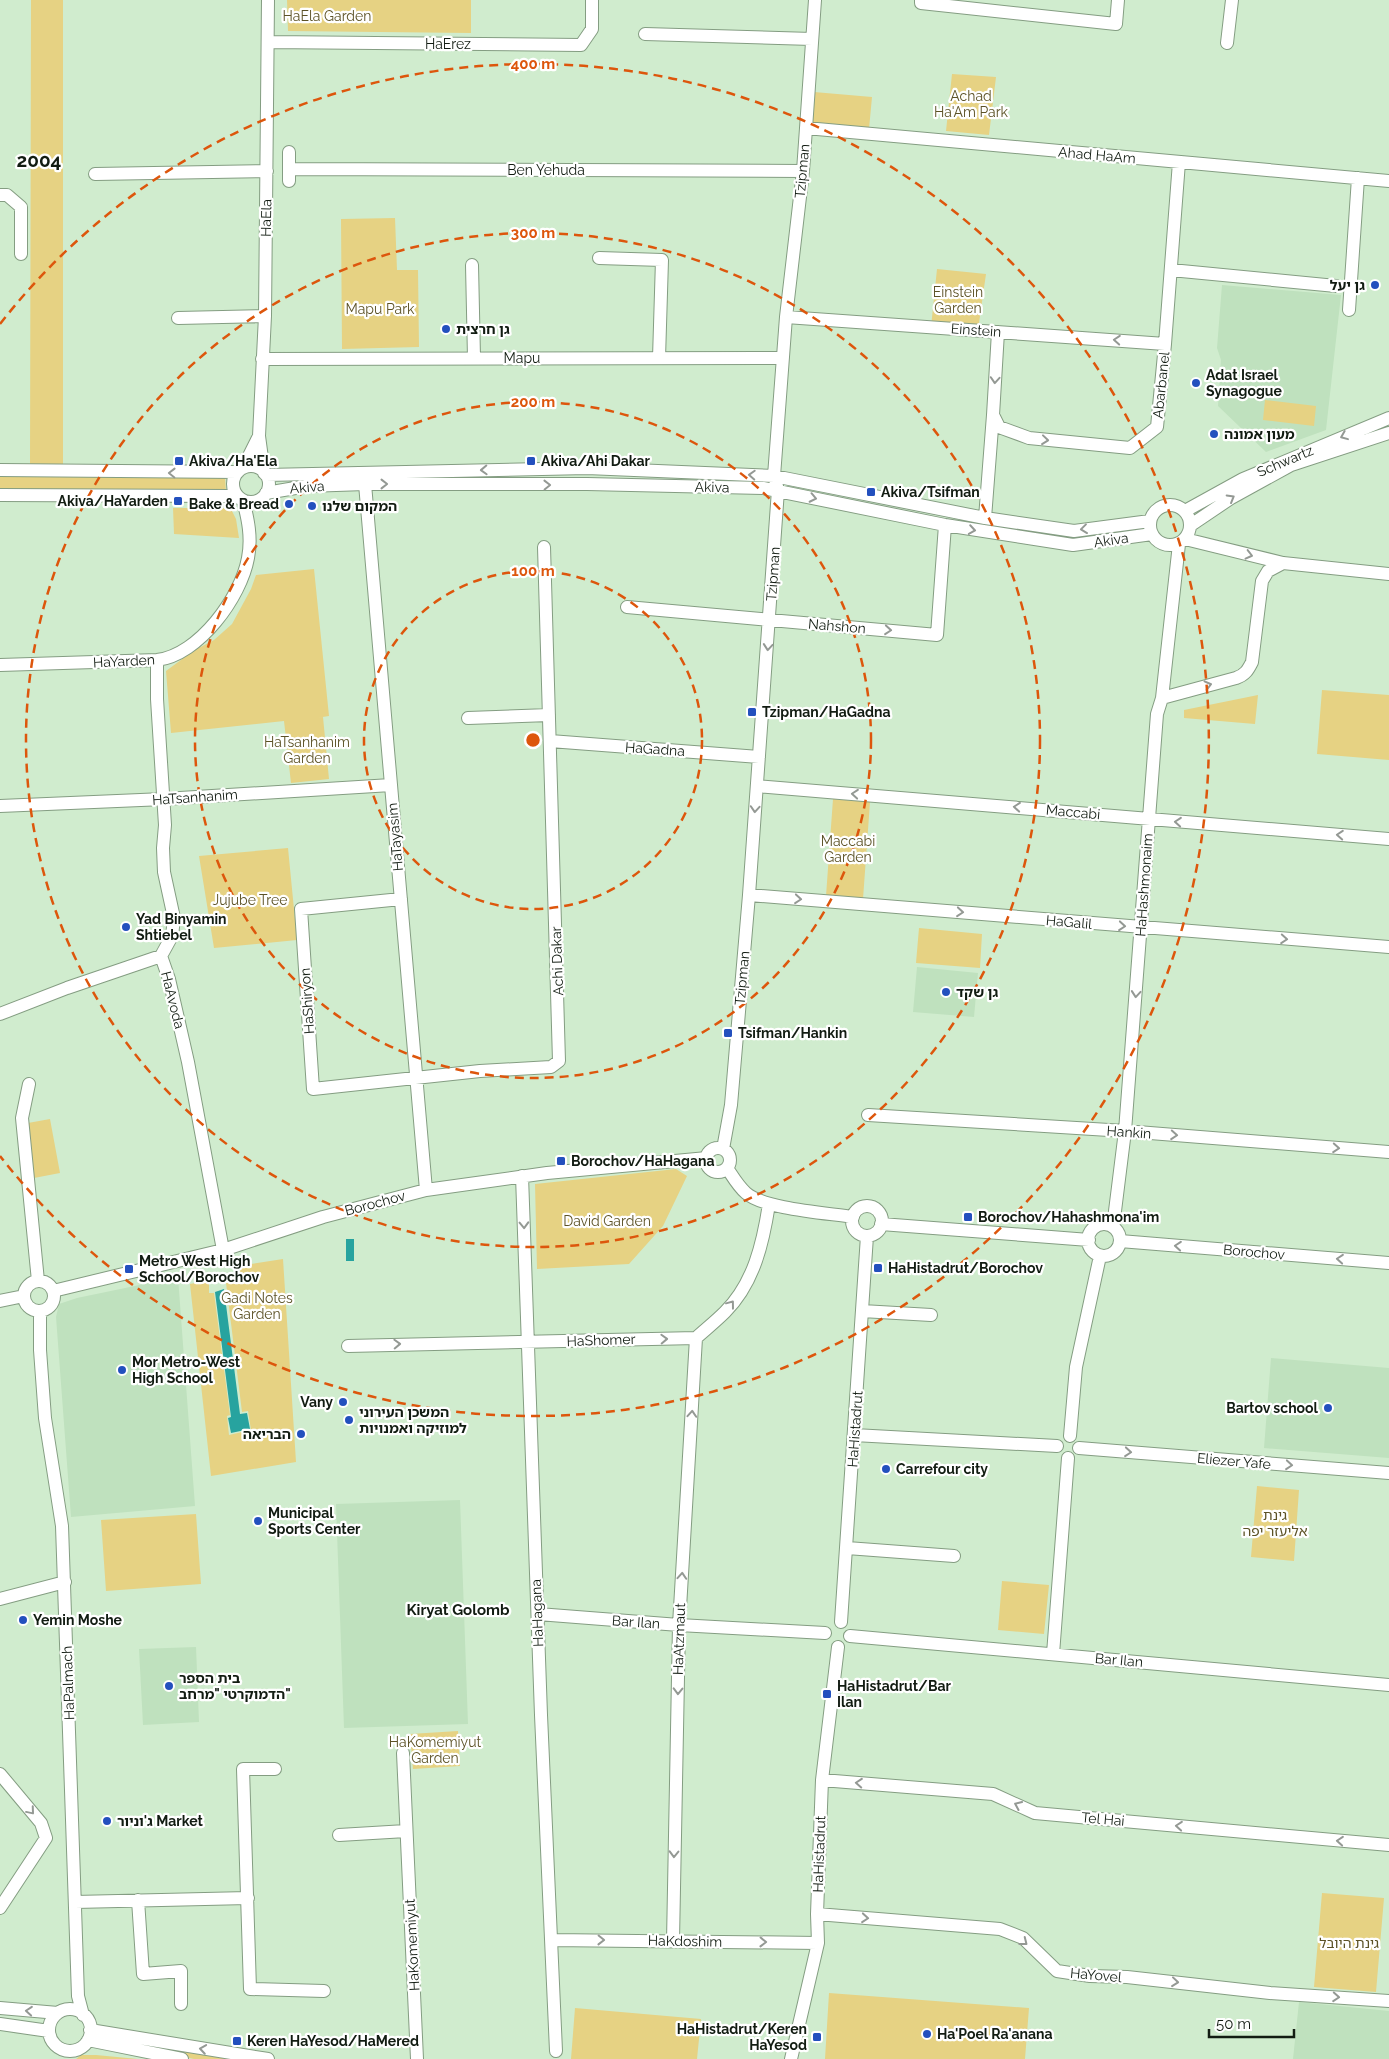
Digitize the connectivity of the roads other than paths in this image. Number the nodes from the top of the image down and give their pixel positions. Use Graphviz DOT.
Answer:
graph roads {
  1 [pos="268,0"];
  2 [pos="592,0"];
  3 [pos="815,0"];
  4 [pos="921,0"];
  5 [pos="1118,0"];
  6 [pos="1232,0"];
  7 [pos="645,34"];
  8 [pos="812,40"];
  9 [pos="268,42"];
  10 [pos="1227,43"];
  11 [pos="806,128"];
  12 [pos="289,152"];
  13 [pos="1179,162"];
  14 [pos="267,171"];
  15 [pos="803,172"];
  16 [pos="95,174"];
  17 [pos="1358,178"];
  18 [pos="1389,181"];
  19 [pos="0,196"];
  20 [pos="22,254"];
  21 [pos="599,258"];
  22 [pos="472,266"];
  23 [pos="1171,270"];
  24 [pos="1336,286"];
  25 [pos="1349,310"];
  26 [pos="265,316"];
  27 [pos="786,317"];
  28 [pos="178,318"];
  29 [pos="998,332"];
  30 [pos="1165,344"];
  31 [pos="474,358"];
  32 [pos="659,358"];
  33 [pos="783,358"];
  34 [pos="262,359"];
  35 [pos="993,415"];
  36 [pos="1389,418"];
  37 [pos="1389,433"];
  38 [pos="259,436"];
  39 [pos="0,470"];
  40 [pos="240,470"];
  41 [pos="265,474"];
  42 [pos="774,476"];
  43 [pos="789,479"];
  44 [pos="365,484"];
  45 [pos="763,488"];
  46 [pos="778,490"];
  47 [pos="0,495"];
  48 [pos="262,497"];
  49 [pos="241,499"];
  50 [pos="1185,511"];
  51 [pos="985,518"];
  52 [pos="1150,521"];
  53 [pos="1191,525"];
  54 [pos="945,526"];
  55 [pos="1152,534"];
  56 [pos="1182,542"];
  57 [pos="544,547"];
  58 [pos="249,551"];
  59 [pos="1283,563"];
  60 [pos="1389,574"];
  61 [pos="627,607"];
  62 [pos="770,619"];
  63 [pos="157,660"];
  64 [pos="0,665"];
  65 [pos="1162,698"];
  66 [pos="549,715"];
  67 [pos="468,718"];
  68 [pos="550,741"];
  69 [pos="759,757"];
  70 [pos="391,785"];
  71 [pos="757,786"];
  72 [pos="164,799"];
  73 [pos="0,806"];
  74 [pos="1148,819"];
  75 [pos="1389,839"];
  76 [pos="749,895"];
  77 [pos="401,899"];
  78 [pos="1142,928"];
  79 [pos="1389,947"];
  80 [pos="161,956"];
  81 [pos="0,1014"];
  82 [pos="416,1078"];
  83 [pos="29,1084"];
  84 [pos="868,1115"];
  85 [pos="1126,1132"];
  86 [pos="722,1149"];
  87 [pos="1389,1152"];
  88 [pos="707,1158"];
  89 [pos="727,1168"];
  90 [pos="522,1176"];
  91 [pos="426,1190"];
  92 [pos="769,1204"];
  93 [pos="853,1217"];
  94 [pos="881,1224"];
  95 [pos="1113,1228"];
  96 [pos="867,1236"];
  97 [pos="1089,1240"];
  98 [pos="1120,1241"];
  99 [pos="223,1250"];
  100 [pos="1100,1256"];
  101 [pos="1389,1263"];
  102 [pos="38,1281"];
  103 [pos="53,1291"];
  104 [pos="24,1296"];
  105 [pos="0,1301"];
  106 [pos="40,1311"];
  107 [pos="862,1311"];
  108 [pos="931,1315"];
  109 [pos="696,1338"];
  110 [pos="529,1342"];
  111 [pos="348,1346"];
  112 [pos="854,1435"];
  113 [pos="1070,1436"];
  114 [pos="1057,1446"];
  115 [pos="1079,1448"];
  116 [pos="1068,1458"];
  117 [pos="1389,1474"];
  118 [pos="847,1548"];
  119 [pos="954,1556"];
  120 [pos="65,1582"];
  121 [pos="0,1599"];
  122 [pos="538,1614"];
  123 [pos="841,1622"];
  124 [pos="679,1625"];
  125 [pos="825,1633"];
  126 [pos="850,1636"];
  127 [pos="838,1647"];
  128 [pos="1053,1654"];
  129 [pos="1389,1685"];
  130 [pos="403,1752"];
  131 [pos="275,1769"];
  132 [pos="0,1774"];
  133 [pos="822,1780"];
  134 [pos="406,1831"];
  135 [pos="339,1835"];
  136 [pos="1389,1846"];
  137 [pos="248,1898"];
  138 [pos="138,1900"];
  139 [pos="75,1902"];
  140 [pos="0,1908"];
  141 [pos="817,1914"];
  142 [pos="552,1940"];
  143 [pos="673,1941"];
  144 [pos="818,1943"];
  145 [pos="324,1991"];
  146 [pos="78,1996"];
  147 [pos="1389,2001"];
  148 [pos="181,2004"];
  149 [pos="0,2008"];
  150 [pos="61,2012"];
  151 [pos="83,2014"];
  152 [pos="0,2024"];
  153 [pos="49,2031"];
  154 [pos="89,2035"];
  155 [pos="556,2050"];
  156 [pos="62,2055"];
  157 [pos="182,2059"];
  158 [pos="268,2059"];
  159 [pos="417,2059"];
  160 [pos="791,2059"];
  1 -- 9 [label="street, HaEla"];
  2 -- 9 [label="street, HaErez"];
  3 -- 8 [label="street, Tzipman"];
  4 -- 5 [label="street"];
  6 -- 10 [label="street"];
  7 -- 8 [label="street"];
  8 -- 11 [label="street, Tzipman"];
  9 -- 14 [label="street, HaEla"];
  11 -- 13 [label="street, Ahad HaAm"];
  11 -- 15 [label="street, Tzipman"];
  12 -- 15 [label="street, Ben Yehuda"];
  13 -- 17 [label="street, Ahad HaAm"];
  13 -- 23 [label="street, Abarbanel"];
  14 -- 16 [label="street"];
  14 -- 26 [label="street, HaEla"];
  15 -- 27 [label="street, Tzipman"];
  17 -- 18 [label="street, Ahad HaAm"];
  17 -- 25 [label="street"];
  19 -- 20 [label="street"];
  21 -- 32 [label="street"];
  22 -- 31 [label="street"];
  23 -- 24 [label="street"];
  23 -- 30 [label="street, Abarbanel"];
  26 -- 28 [label="street"];
  26 -- 34 [label="street, HaEla"];
  27 -- 29 [label="street, Einstein"];
  27 -- 33 [label="street, Tzipman"];
  30 -- 29 [label="street, Einstein, one-way"];
  29 -- 35 [label="street, one-way"];
  35 -- 30 [label="street, Abarbanel, one-way"];
  31 -- 32 [label="street, Mapu"];
  31 -- 34 [label="street, Mapu"];
  32 -- 33 [label="street, Mapu"];
  33 -- 42 [label="street, Tzipman"];
  34 -- 38 [label="street, HaEla"];
  35 -- 51 [label="street"];
  36 -- 50 [label="street, Schwartz, one-way"];
  53 -- 37 [label="street, Schwartz, one-way"];
  38 -- 40 [label="street, HaEla"];
  38 -- 41 [label="street, HaEla"];
  40 -- 39 [label="street, one-way"];
  40 -- 41 [label="street"];
  40 -- 49 [label="street"];
  42 -- 41 [label="street, Akiva, one-way"];
  41 -- 48 [label="street"];
  42 -- 43 [label="street, Akiva"];
  42 -- 45 [label="street"];
  42 -- 46 [label="street, Tzipman"];
  43 -- 46 [label="street"];
  43 -- 51 [label="street, Akiva"];
  44 -- 45 [label="street, Akiva, one-way"];
  44 -- 48 [label="street, Akiva"];
  44 -- 70 [label="street, HaTayasim"];
  45 -- 46 [label="street, Akiva"];
  46 -- 54 [label="street, Akiva, one-way"];
  46 -- 62 [label="street, Tzipman"];
  47 -- 49 [label="street"];
  48 -- 49 [label="street"];
  48 -- 58 [label="street, HaYarden"];
  49 -- 58 [label="street, HaYarden"];
  50 -- 52 [label="street"];
  50 -- 53 [label="street"];
  52 -- 51 [label="street, Akiva, one-way"];
  52 -- 55 [label="street"];
  53 -- 56 [label="street"];
  54 -- 55 [label="street, Akiva, one-way"];
  62 -- 54 [label="street, Nahshon, one-way"];
  55 -- 56 [label="street"];
  56 -- 59 [label="street, one-way"];
  56 -- 65 [label="street, HaHashmonaim"];
  57 -- 66 [label="street, Achi Dakar"];
  58 -- 63 [label="street, HaYarden"];
  59 -- 60 [label="street"];
  65 -- 59 [label="street, one-way"];
  61 -- 62 [label="street, Nahshon"];
  62 -- 69 [label="street, Tzipman, one-way"];
  63 -- 64 [label="street, HaYarden"];
  63 -- 72 [label="street, HaAvoda"];
  65 -- 74 [label="street, HaHashmonaim"];
  66 -- 67 [label="street"];
  66 -- 68 [label="street, Achi Dakar"];
  68 -- 69 [label="street, HaGadna"];
  68 -- 82 [label="street, Achi Dakar"];
  69 -- 71 [label="street, Tzipman"];
  70 -- 72 [label="street, HaTsanhanim"];
  70 -- 77 [label="street, HaTayasim"];
  74 -- 71 [label="street, Maccabi, one-way"];
  71 -- 76 [label="street, Tzipman, one-way"];
  72 -- 73 [label="street, HaTsanhanim"];
  72 -- 80 [label="street, HaAvoda"];
  75 -- 74 [label="street, Maccabi, one-way"];
  74 -- 78 [label="street, HaHashmonaim"];
  76 -- 78 [label="street, HaGalil, one-way"];
  76 -- 86 [label="street, Tzipman"];
  77 -- 82 [label="street, HaTayasim"];
  77 -- 82 [label="street, HaShiryon"];
  78 -- 79 [label="street, HaGalil, one-way"];
  78 -- 85 [label="street, HaHashmonaim, one-way"];
  80 -- 81 [label="street"];
  80 -- 99 [label="street, HaAvoda"];
  82 -- 91 [label="street, HaTayasim"];
  83 -- 102 [label="street"];
  84 -- 85 [label="street, Hankin"];
  85 -- 87 [label="street, Hankin, one-way"];
  85 -- 95 [label="street, HaHashmonaim"];
  86 -- 88 [label="street"];
  86 -- 89 [label="street"];
  88 -- 89 [label="street"];
  88 -- 90 [label="street, Borochov"];
  89 -- 92 [label="street"];
  90 -- 91 [label="street, Borochov"];
  90 -- 110 [label="street, HaHagana, one-way"];
  91 -- 99 [label="street, Borochov"];
  92 -- 93 [label="street"];
  109 -- 92 [label="street, one-way"];
  93 -- 94 [label="street"];
  93 -- 96 [label="street"];
  94 -- 96 [label="street"];
  94 -- 97 [label="street"];
  95 -- 97 [label="street"];
  95 -- 98 [label="street"];
  96 -- 107 [label="street, HaHistadrut"];
  97 -- 100 [label="street"];
  98 -- 100 [label="street"];
  101 -- 98 [label="street, Borochov, one-way"];
  99 -- 103 [label="street, Borochov"];
  100 -- 113 [label="street"];
  102 -- 103 [label="street"];
  102 -- 104 [label="street"];
  103 -- 106 [label="street"];
  104 -- 105 [label="street"];
  104 -- 106 [label="street"];
  106 -- 120 [label="street, HaPalmach"];
  107 -- 108 [label="street"];
  107 -- 112 [label="street, HaHistadrut"];
  110 -- 109 [label="street, HaShomer, one-way"];
  124 -- 109 [label="street, HaAtzmaut, one-way"];
  111 -- 110 [label="street, HaShomer, one-way"];
  110 -- 122 [label="street, HaHagana"];
  112 -- 114 [label="street"];
  112 -- 118 [label="street, HaHistadrut"];
  113 -- 114 [label="street"];
  113 -- 115 [label="street"];
  114 -- 116 [label="street"];
  115 -- 116 [label="street"];
  115 -- 117 [label="street, Eliezer Yafe, one-way"];
  116 -- 128 [label="street"];
  118 -- 119 [label="street"];
  118 -- 123 [label="street, HaHistadrut"];
  120 -- 121 [label="street"];
  120 -- 139 [label="street, HaPalmach"];
  122 -- 124 [label="street, Bar Ilan"];
  122 -- 142 [label="street, HaHagana"];
  123 -- 125 [label="street"];
  123 -- 126 [label="street"];
  124 -- 125 [label="street, Bar Ilan"];
  124 -- 143 [label="street, HaAtzmaut, one-way"];
  125 -- 127 [label="street"];
  126 -- 127 [label="street"];
  126 -- 128 [label="street, Bar Ilan"];
  127 -- 133 [label="street, HaHistadrut"];
  128 -- 129 [label="street, Bar Ilan"];
  130 -- 134 [label="street, HaKomemiyut"];
  131 -- 137 [label="street"];
  132 -- 140 [label="street, one-way"];
  136 -- 133 [label="street, Tel Hai, one-way"];
  133 -- 141 [label="street, HaHistadrut"];
  134 -- 135 [label="street"];
  134 -- 159 [label="street, HaKomemiyut"];
  137 -- 138 [label="street"];
  137 -- 145 [label="street"];
  138 -- 139 [label="street"];
  138 -- 148 [label="street"];
  139 -- 146 [label="street, HaPalmach"];
  141 -- 144 [label="street, HaHistadrut"];
  141 -- 147 [label="street, HaYovel, one-way"];
  142 -- 143 [label="street, HaKdoshim, one-way"];
  142 -- 155 [label="street, HaHagana"];
  143 -- 144 [label="street, HaKdoshim, one-way"];
  144 -- 160 [label="street, HaHistadrut"];
  146 -- 150 [label="street"];
  146 -- 151 [label="street, HaPalmach"];
  150 -- 149 [label="street, one-way"];
  150 -- 151 [label="street"];
  150 -- 153 [label="street"];
  151 -- 154 [label="street"];
  152 -- 153 [label="street"];
  153 -- 156 [label="street"];
  154 -- 156 [label="street"];
  154 -- 157 [label="street"];
  158 -- 154 [label="street, one-way"];
}
